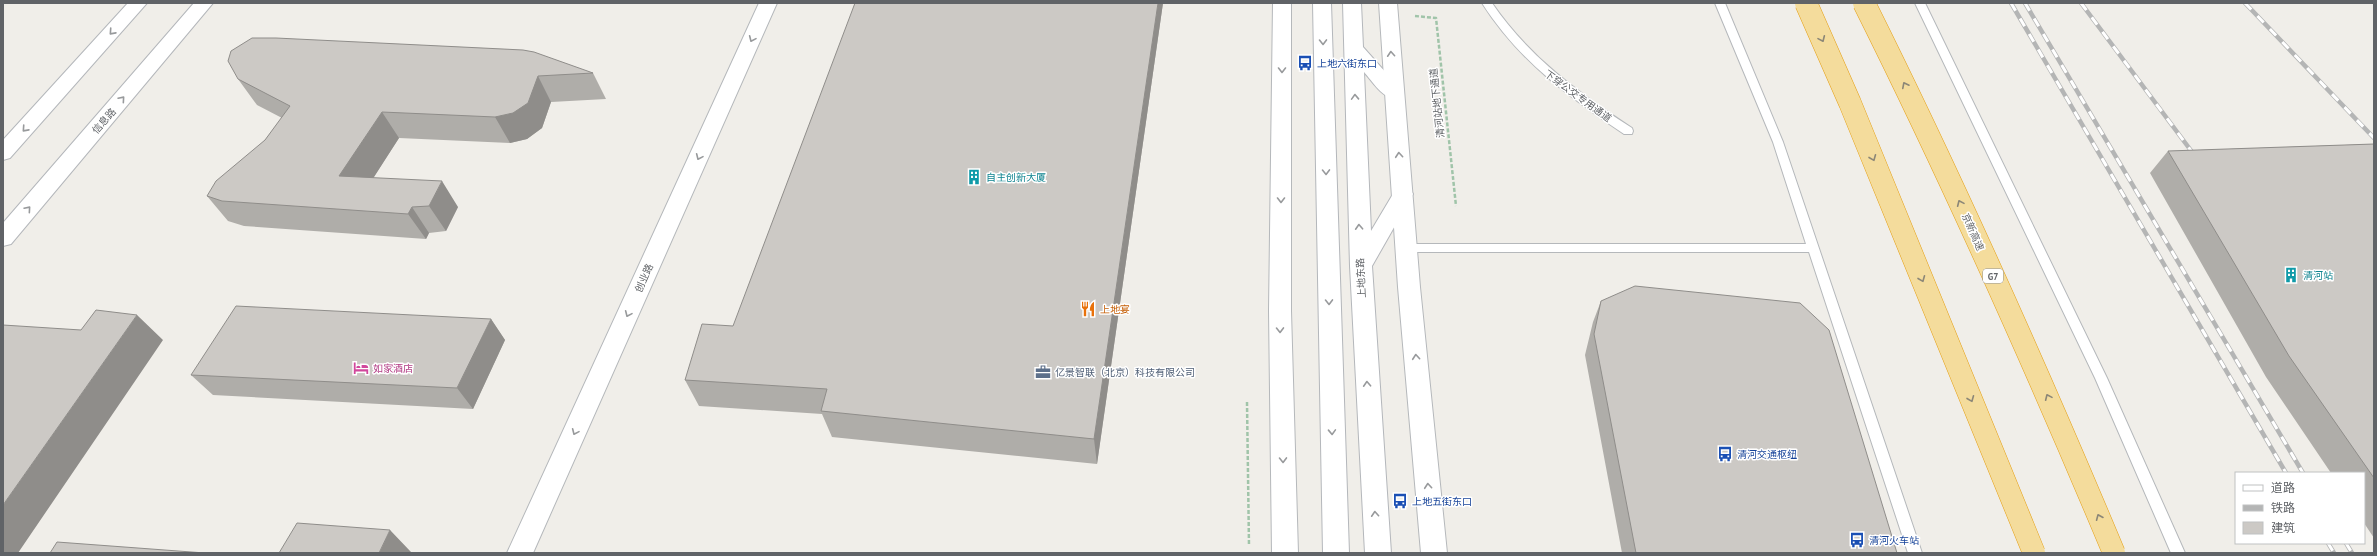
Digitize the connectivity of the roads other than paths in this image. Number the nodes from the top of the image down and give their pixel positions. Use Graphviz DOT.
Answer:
graph roads {
  1 [pos="138,3"];
  2 [pos="204,3"];
  3 [pos="768,3"];
  4 [pos="1282,3"];
  5 [pos="1322,3"];
  6 [pos="1352,3"];
  7 [pos="1388,3"];
  8 [pos="1487,3"];
  9 [pos="1720,3"];
  10 [pos="1806,3"];
  11 [pos="1864,3"];
  12 [pos="1920,3"];
  13 [pos="1353,48"];
  14 [pos="1394,93"];
  15 [pos="1628,131"];
  16 [pos="3,153"];
  17 [pos="1403,194"];
  18 [pos="3,238"];
  19 [pos="1406,248"];
  20 [pos="1813,248"];
  21 [pos="1361,266"];
  22 [pos="520,553"];
  23 [pos="1285,553"];
  24 [pos="1336,553"];
  25 [pos="1378,553"];
  26 [pos="1434,553"];
  27 [pos="1915,553"];
  28 [pos="2034,553"];
  29 [pos="2114,553"];
  30 [pos="2178,553"];
  1 -- 16 [label="main road, one-way"];
  18 -- 2 [label="main road, 信息路, one-way"];
  3 -- 22 [label="main road, 创业路, one-way"];
  4 -- 23 [label="main road, one-way"];
  5 -- 24 [label="main road, one-way"];
  6 -- 13 [label="main road, 上地东路"];
  14 -- 7 [label="main road, one-way"];
  8 -- 15 [label="lane, 下穿公交专用通道"];
  9 -- 20 [label="lane"];
  10 -- 28 [label="highway, one-way, bridge"];
  29 -- 11 [label="highway, 京新高速 / G7, one-way, bridge"];
  12 -- 30 [label="lane"];
  13 -- 14 [label="main road"];
  21 -- 13 [label="main road, 上地东路, one-way"];
  17 -- 14 [label="main road, one-way"];
  17 -- 19 [label="main road"];
  17 -- 21 [label="main road"];
  19 -- 20 [label="lane"];
  26 -- 19 [label="main road, one-way"];
  20 -- 27 [label="lane"];
  25 -- 21 [label="main road, 上地东路, one-way"];
}
